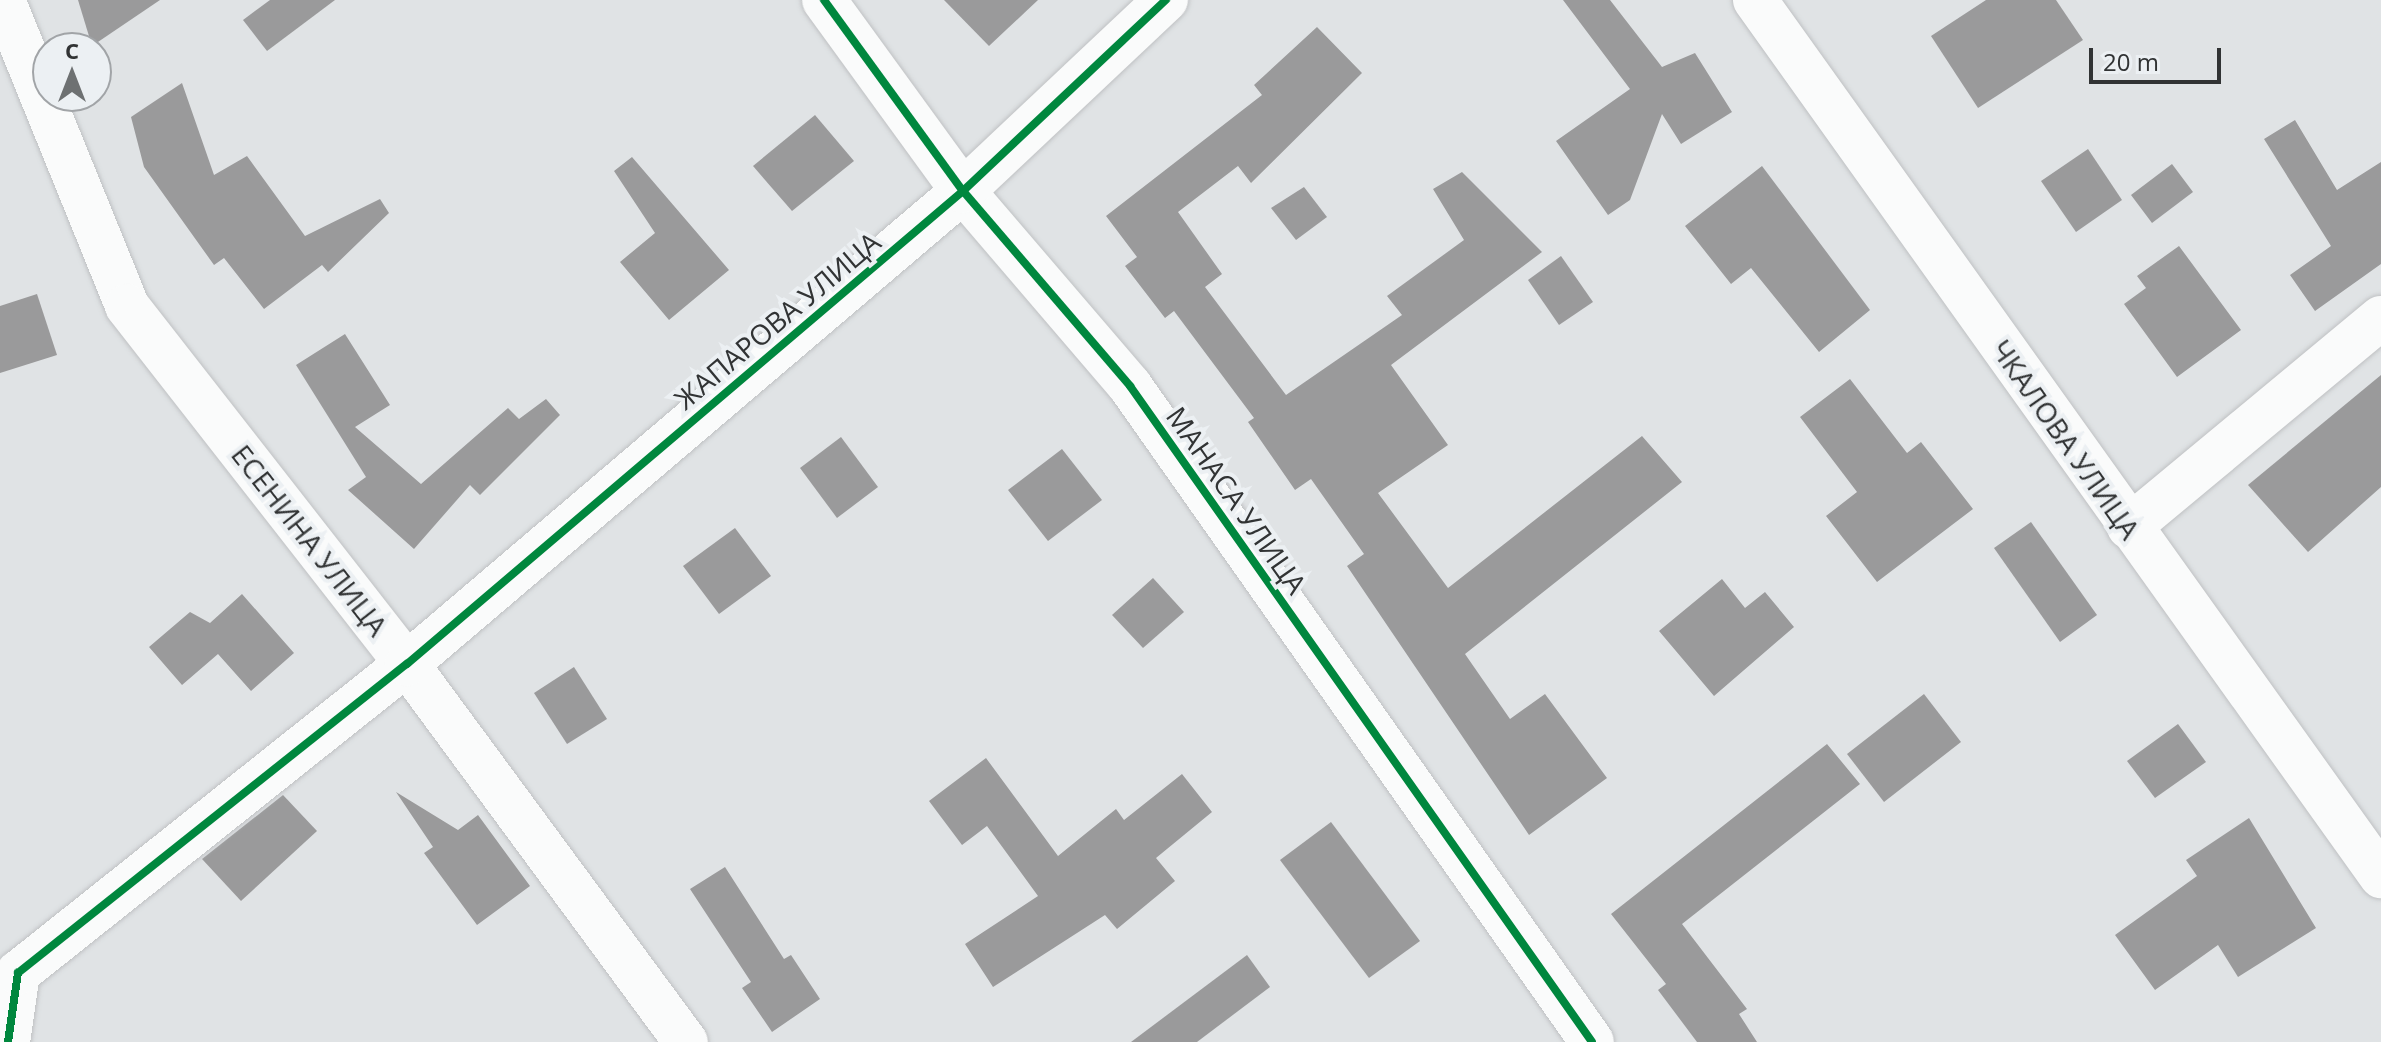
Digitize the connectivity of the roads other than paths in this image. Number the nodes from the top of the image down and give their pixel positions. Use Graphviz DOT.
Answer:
graph roads {
  1 [pos="3,0"];
  2 [pos="824,0"];
  3 [pos="1166,0"];
  4 [pos="1755,0"];
  5 [pos="963,191"];
  6 [pos="2381,318"];
  7 [pos="2129,527"];
  8 [pos="407,664"];
  9 [pos="2381,876"];
  10 [pos="8,1042"];
  11 [pos="686,1042"];
  12 [pos="1592,1042"];
  1 -- 8 [label="street, ЕСЕНИНА УЛИЦА"];
  2 -- 5 [label="street, МАНАСА УЛИЦА"];
  3 -- 5 [label="street, ЖАПАРОВА УЛИЦА"];
  4 -- 7 [label="street, ЧКАЛОВА УЛИЦА"];
  5 -- 8 [label="street, ЖАПАРОВА УЛИЦА"];
  5 -- 12 [label="street, МАНАСА УЛИЦА"];
  6 -- 7 [label="street"];
  7 -- 9 [label="street, ЧКАЛОВА УЛИЦА"];
  8 -- 10 [label="street, ЖАПАРОВА УЛИЦА"];
  8 -- 11 [label="street, ЕСЕНИНА УЛИЦА"];
}
